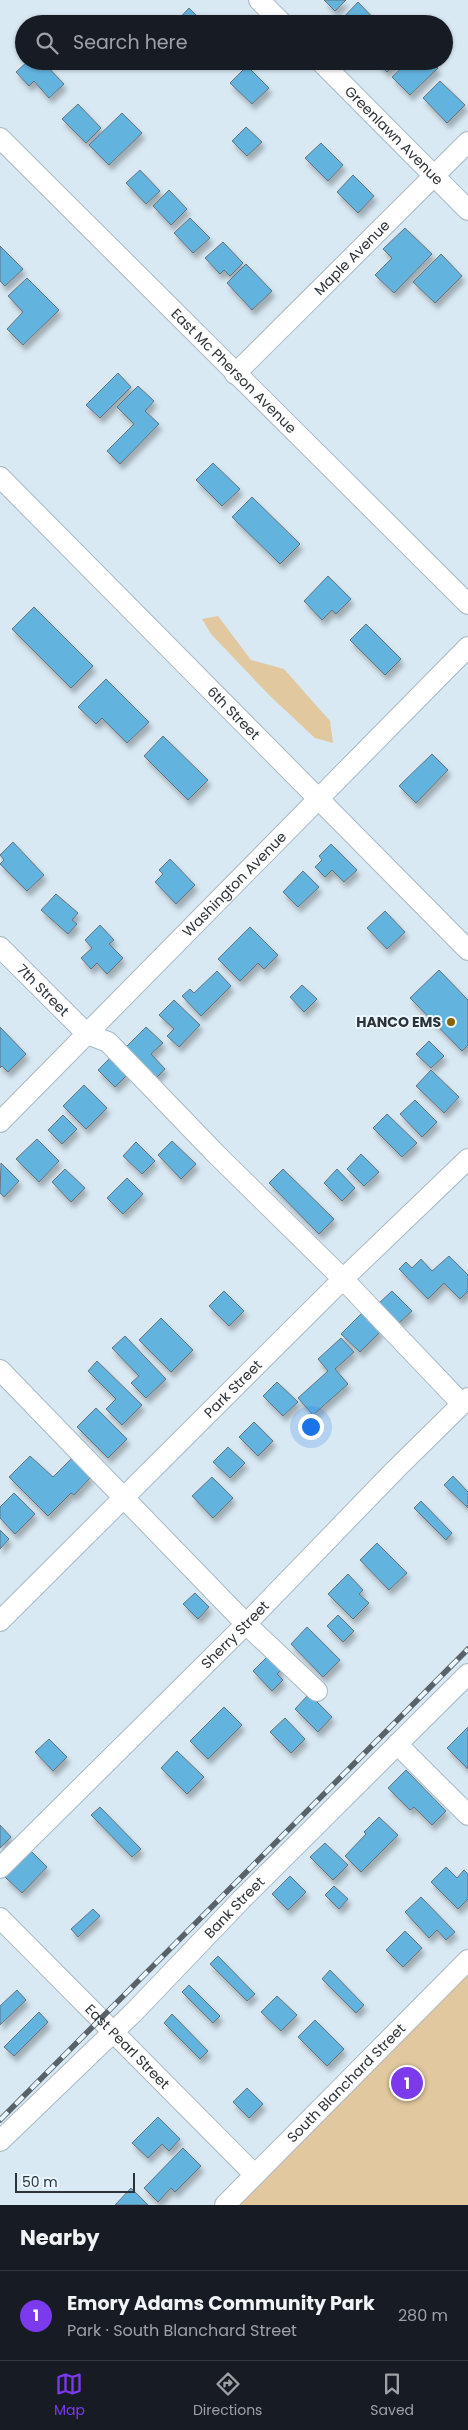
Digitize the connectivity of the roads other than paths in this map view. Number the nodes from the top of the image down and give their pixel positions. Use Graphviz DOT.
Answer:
graph roads {
  1 [pos="259,0"];
  2 [pos="274,15"];
  3 [pos="329,70"];
  4 [pos="0,138"];
  5 [pos="468,142"];
  6 [pos="434,175"];
  7 [pos="468,210"];
  8 [pos="235,374"];
  9 [pos="0,477"];
  10 [pos="468,604"];
  11 [pos="464,659"];
  12 [pos="320,799"];
  13 [pos="0,947"];
  14 [pos="468,950"];
  15 [pos="87,1034"];
  16 [pos="0,1122"];
  17 [pos="468,1159"];
  18 [pos="344,1279"];
  19 [pos="0,1370"];
  20 [pos="465,1401"];
  21 [pos="123,1497"];
  22 [pos="0,1621"];
  23 [pos="246,1624"];
  24 [pos="468,1674"];
  25 [pos="317,1691"];
  26 [pos="397,1744"];
  27 [pos="468,1815"];
  28 [pos="0,1868"];
  29 [pos="0,1918"];
  30 [pos="468,1960"];
  31 [pos="113,2032"];
  32 [pos="0,2141"];
  33 [pos="255,2175"];
  34 [pos="226,2205"];
  1 -- 2 [label="street"];
  3 -- 6 [label="street, Greenlawn Avenue"];
  4 -- 8 [label="street, East Mc Pherson Avenue"];
  5 -- 6 [label="street, Maple Avenue"];
  6 -- 7 [label="street, Greenlawn Avenue"];
  6 -- 8 [label="street, Maple Avenue"];
  8 -- 10 [label="street, East Mc Pherson Avenue"];
  9 -- 12 [label="street, 6th Street"];
  11 -- 12 [label="street, Washington Avenue"];
  12 -- 14 [label="street, 6th Street"];
  12 -- 15 [label="street, Washington Avenue"];
  13 -- 15 [label="street, 7th Street"];
  15 -- 16 [label="street, Washington Avenue"];
  15 -- 18 [label="street"];
  17 -- 18 [label="street, Park Street"];
  18 -- 20 [label="street"];
  18 -- 21 [label="street, Park Street"];
  19 -- 21 [label="street"];
  20 -- 23 [label="street, Sherry Street"];
  21 -- 22 [label="street, Park Street"];
  21 -- 23 [label="street"];
  23 -- 25 [label="street"];
  23 -- 28 [label="street, Sherry Street"];
  24 -- 26 [label="street, Bank Street"];
  26 -- 27 [label="street"];
  26 -- 31 [label="street, Bank Street"];
  29 -- 31 [label="street, East Pearl Street"];
  30 -- 33 [label="street, South Blanchard Street"];
  31 -- 32 [label="street, Bank Street"];
  31 -- 33 [label="street, East Pearl Street"];
  33 -- 34 [label="street, South Blanchard Street"];
}
